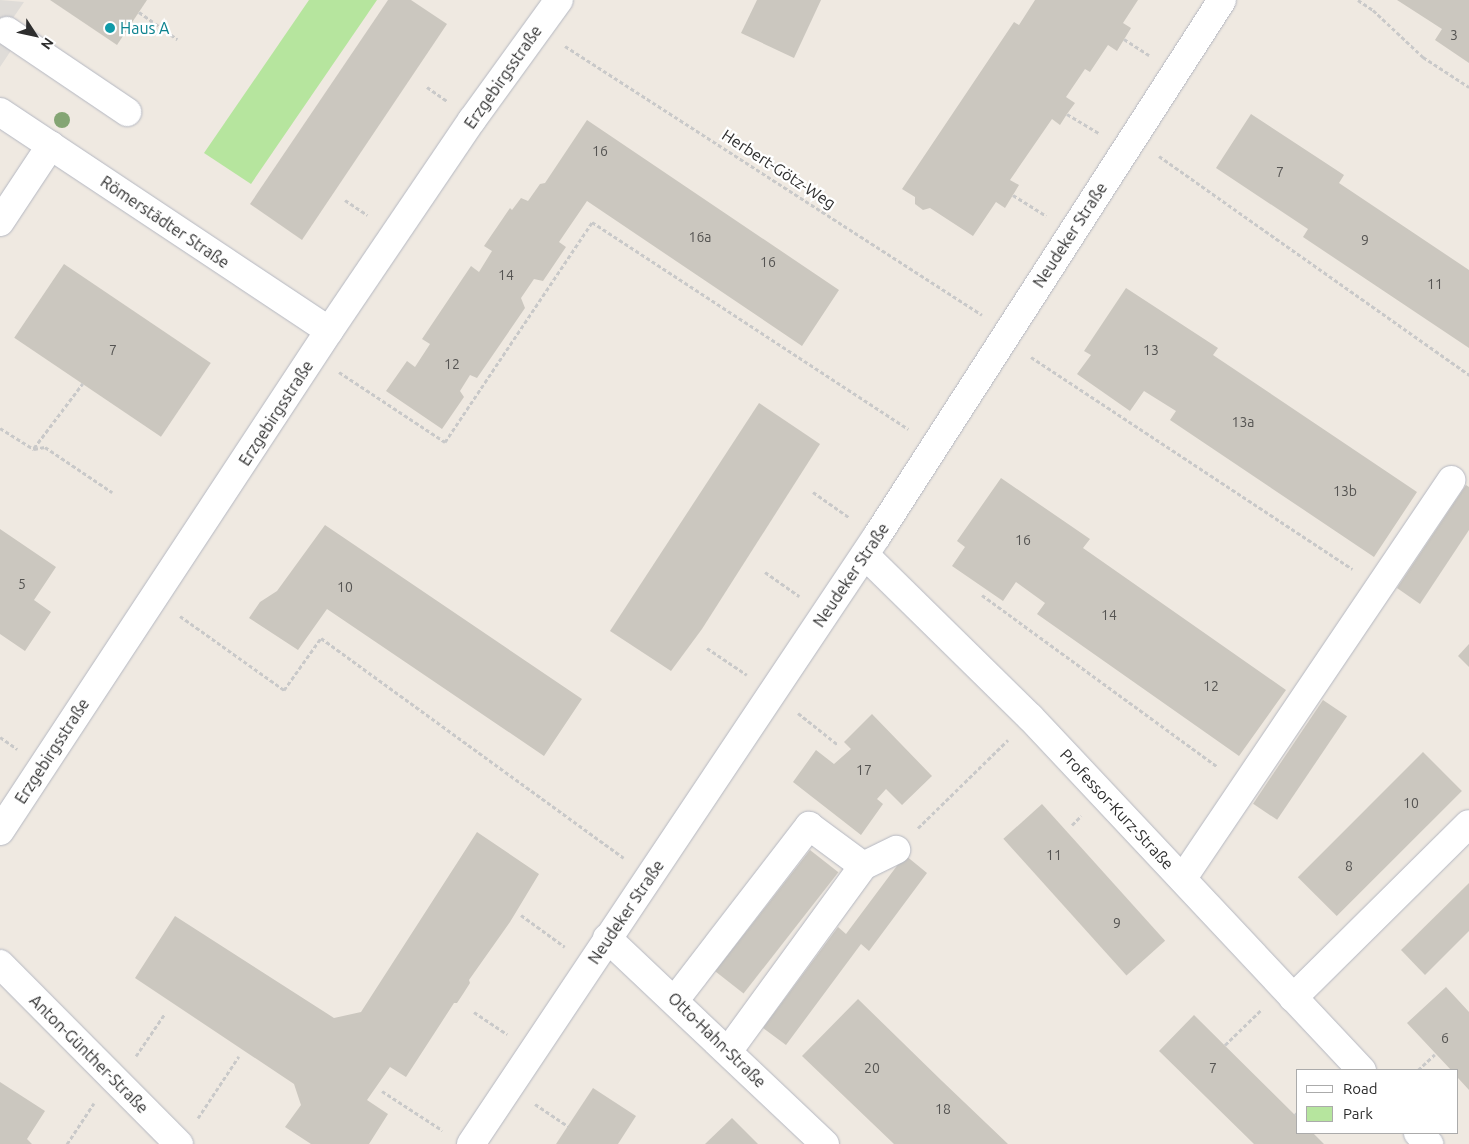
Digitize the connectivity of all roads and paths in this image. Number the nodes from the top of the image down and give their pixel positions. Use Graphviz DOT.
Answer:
graph roads {
  1 [pos="559,0"];
  2 [pos="1222,0"];
  3 [pos="1358,0"];
  4 [pos="139,12"];
  5 [pos="537,28"];
  6 [pos="7,31"];
  7 [pos="177,39"];
  8 [pos="1469,87"];
  9 [pos="0,112"];
  10 [pos="127,112"];
  11 [pos="1134,138"];
  12 [pos="51,145"];
  13 [pos="1013,195"];
  14 [pos="0,222"];
  15 [pos="1071,233"];
  16 [pos="329,331"];
  17 [pos="1004,335"];
  18 [pos="314,355"];
  19 [pos="1469,375"];
  20 [pos="83,383"];
  21 [pos="0,428"];
  22 [pos="934,446"];
  23 [pos="34,449"];
  24 [pos="1451,480"];
  25 [pos="112,492"];
  26 [pos="813,492"];
  27 [pos="871,546"];
  28 [pos="765,572"];
  29 [pos="1379,587"];
  30 [pos="982,595"];
  31 [pos="152,598"];
  32 [pos="825,614"];
  33 [pos="707,648"];
  34 [pos="771,691"];
  35 [pos="1030,717"];
  36 [pos="837,744"];
  37 [pos="1245,786"];
  38 [pos="1469,824"];
  39 [pos="0,831"];
  40 [pos="896,850"];
  41 [pos="863,866"];
  42 [pos="650,876"];
  43 [pos="1183,878"];
  44 [pos="521,915"];
  45 [pos="607,938"];
  46 [pos="0,964"];
  47 [pos="590,965"];
  48 [pos="1289,992"];
  49 [pos="675,1000"];
  50 [pos="474,1012"];
  51 [pos="164,1015"];
  52 [pos="1225,1045"];
  53 [pos="729,1050"];
  54 [pos="533,1052"];
  55 [pos="1435,1054"];
  56 [pos="239,1056"];
  57 [pos="1361,1069"];
  58 [pos="1419,1069"];
  59 [pos="117,1084"];
  60 [pos="382,1091"];
  61 [pos="86,1116"];
  62 [pos="197,1120"];
  63 [pos="446,1133"];
  64 [pos="1419,1134"];
  65 [pos="67,1144"];
  66 [pos="179,1144"];
  67 [pos="471,1144"];
  68 [pos="825,1144"];
  69 [pos="1429,1144"];
  1 -- 5 [label="street, Erzgebirgsstraße"];
  2 -- 11 [label="street, Neudeker Straße"];
  3 -- 8 [label="path"];
  4 -- 7 [label="path"];
  5 -- 16 [label="street, Erzgebirgsstraße"];
  5 -- 17 [label="path, Herbert-Götz-Weg"];
  6 -- 10 [label="street"];
  9 -- 12 [label="street, Römerstädter Straße"];
  11 -- 15 [label="street, Neudeker Straße"];
  11 -- 19 [label="path"];
  12 -- 14 [label="street"];
  12 -- 16 [label="street, Römerstädter Straße"];
  13 -- 15 [label="path"];
  15 -- 17 [label="street, Neudeker Straße"];
  16 -- 18 [label="street, Erzgebirgsstraße"];
  17 -- 22 [label="street, Neudeker Straße"];
  17 -- 29 [label="path, Herbert-Götz-Weg"];
  18 -- 22 [label="path"];
  18 -- 31 [label="street, Erzgebirgsstraße"];
  20 -- 23 [label="path"];
  21 -- 23 [label="path"];
  22 -- 27 [label="street, Neudeker Straße"];
  23 -- 25 [label="path"];
  24 -- 29 [label="street"];
  26 -- 27 [label="path"];
  27 -- 32 [label="street, Neudeker Straße"];
  27 -- 35 [label="street, Professor-Kurz-Straße"];
  28 -- 32 [label="path"];
  29 -- 37 [label="street"];
  30 -- 37 [label="path"];
  31 -- 39 [label="street, Erzgebirgsstraße"];
  31 -- 42 [label="path"];
  32 -- 34 [label="street, Neudeker Straße"];
  33 -- 34 [label="path"];
  34 -- 36 [label="path"];
  34 -- 42 [label="street, Neudeker Straße"];
  35 -- 40 [label="path"];
  35 -- 43 [label="street, Professor-Kurz-Straße"];
  37 -- 43 [label="street"];
  38 -- 48 [label="street"];
  40 -- 41 [label="street"];
  41 -- 49 [label="street"];
  41 -- 53 [label="street"];
  42 -- 45 [label="street, Neudeker Straße"];
  43 -- 48 [label="street, Professor-Kurz-Straße"];
  44 -- 47 [label="path"];
  45 -- 47 [label="street, Neudeker Straße"];
  45 -- 49 [label="street, Otto-Hahn-Straße"];
  46 -- 59 [label="street, Anton-Günther-Straße"];
  47 -- 54 [label="street, Neudeker Straße"];
  48 -- 52 [label="path"];
  48 -- 57 [label="street, Professor-Kurz-Straße"];
  49 -- 53 [label="street, Otto-Hahn-Straße"];
  50 -- 54 [label="path"];
  51 -- 59 [label="path"];
  53 -- 68 [label="street, Otto-Hahn-Straße"];
  54 -- 67 [label="street, Neudeker Straße"];
  55 -- 58 [label="path"];
  56 -- 62 [label="path"];
  59 -- 66 [label="street, Anton-Günther-Straße"];
  60 -- 63 [label="path"];
  61 -- 65 [label="path"];
  64 -- 69 [label="street"];
}
